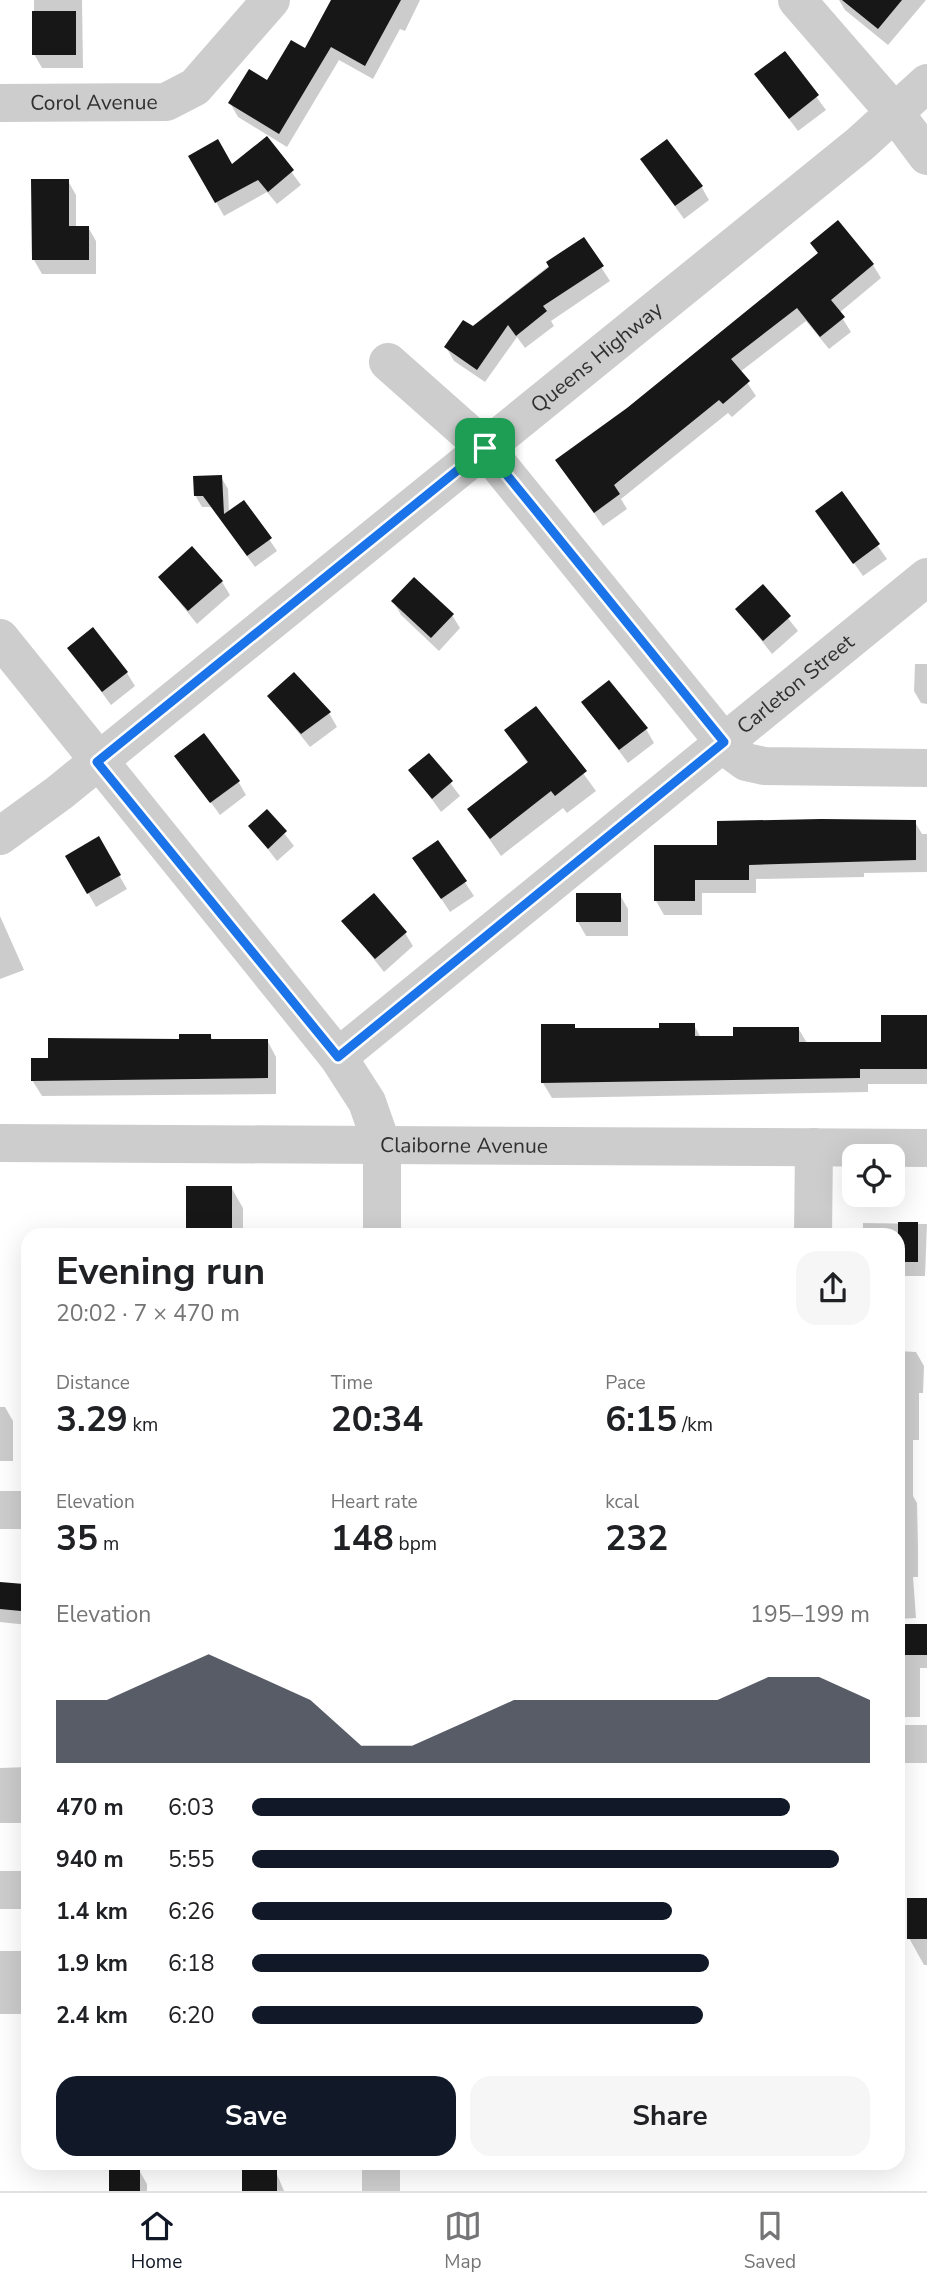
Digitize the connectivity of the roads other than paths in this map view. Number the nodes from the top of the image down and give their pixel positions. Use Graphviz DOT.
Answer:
graph roads {
  1 [pos="271,0"];
  2 [pos="797,0"];
  3 [pos="927,83"];
  4 [pos="0,103"];
  5 [pos="895,113"];
  6 [pos="927,156"];
  7 [pos="388,362"];
  8 [pos="485,448"];
  9 [pos="927,577"];
  10 [pos="0,638"];
  11 [pos="724,742"];
  12 [pos="97,762"];
  13 [pos="927,768"];
  14 [pos="0,836"];
  15 [pos="338,1057"];
  16 [pos="0,1143"];
  17 [pos="382,1144"];
  18 [pos="814,1147"];
  19 [pos="927,1148"];
  20 [pos="382,1228"];
  21 [pos="813,1228"];
  22 [pos="0,1510"];
  23 [pos="21,1510"];
  24 [pos="905,1744"];
  25 [pos="927,1744"];
  26 [pos="0,1890"];
  27 [pos="21,1890"];
  28 [pos="381,2170"];
  29 [pos="381,2191"];
  1 -- 4 [label="street, Corol Avenue"];
  2 -- 5 [label="street"];
  3 -- 5 [label="street, Queens Highway"];
  5 -- 6 [label="street"];
  5 -- 8 [label="street, Queens Highway"];
  7 -- 8 [label="street"];
  8 -- 11 [label="street"];
  8 -- 12 [label="street, Queens Highway"];
  9 -- 11 [label="street, Carleton Street"];
  10 -- 12 [label="street"];
  11 -- 13 [label="street"];
  11 -- 15 [label="street, Carleton Street"];
  12 -- 14 [label="street, Queens Highway"];
  12 -- 15 [label="street"];
  15 -- 17 [label="street"];
  16 -- 17 [label="street, Claiborne Avenue"];
  17 -- 18 [label="street, Claiborne Avenue"];
  17 -- 20 [label="street"];
  18 -- 19 [label="street, Claiborne Avenue"];
  18 -- 21 [label="street"];
  22 -- 23 [label="street"];
  24 -- 25 [label="street"];
  26 -- 27 [label="street"];
  28 -- 29 [label="street"];
}
